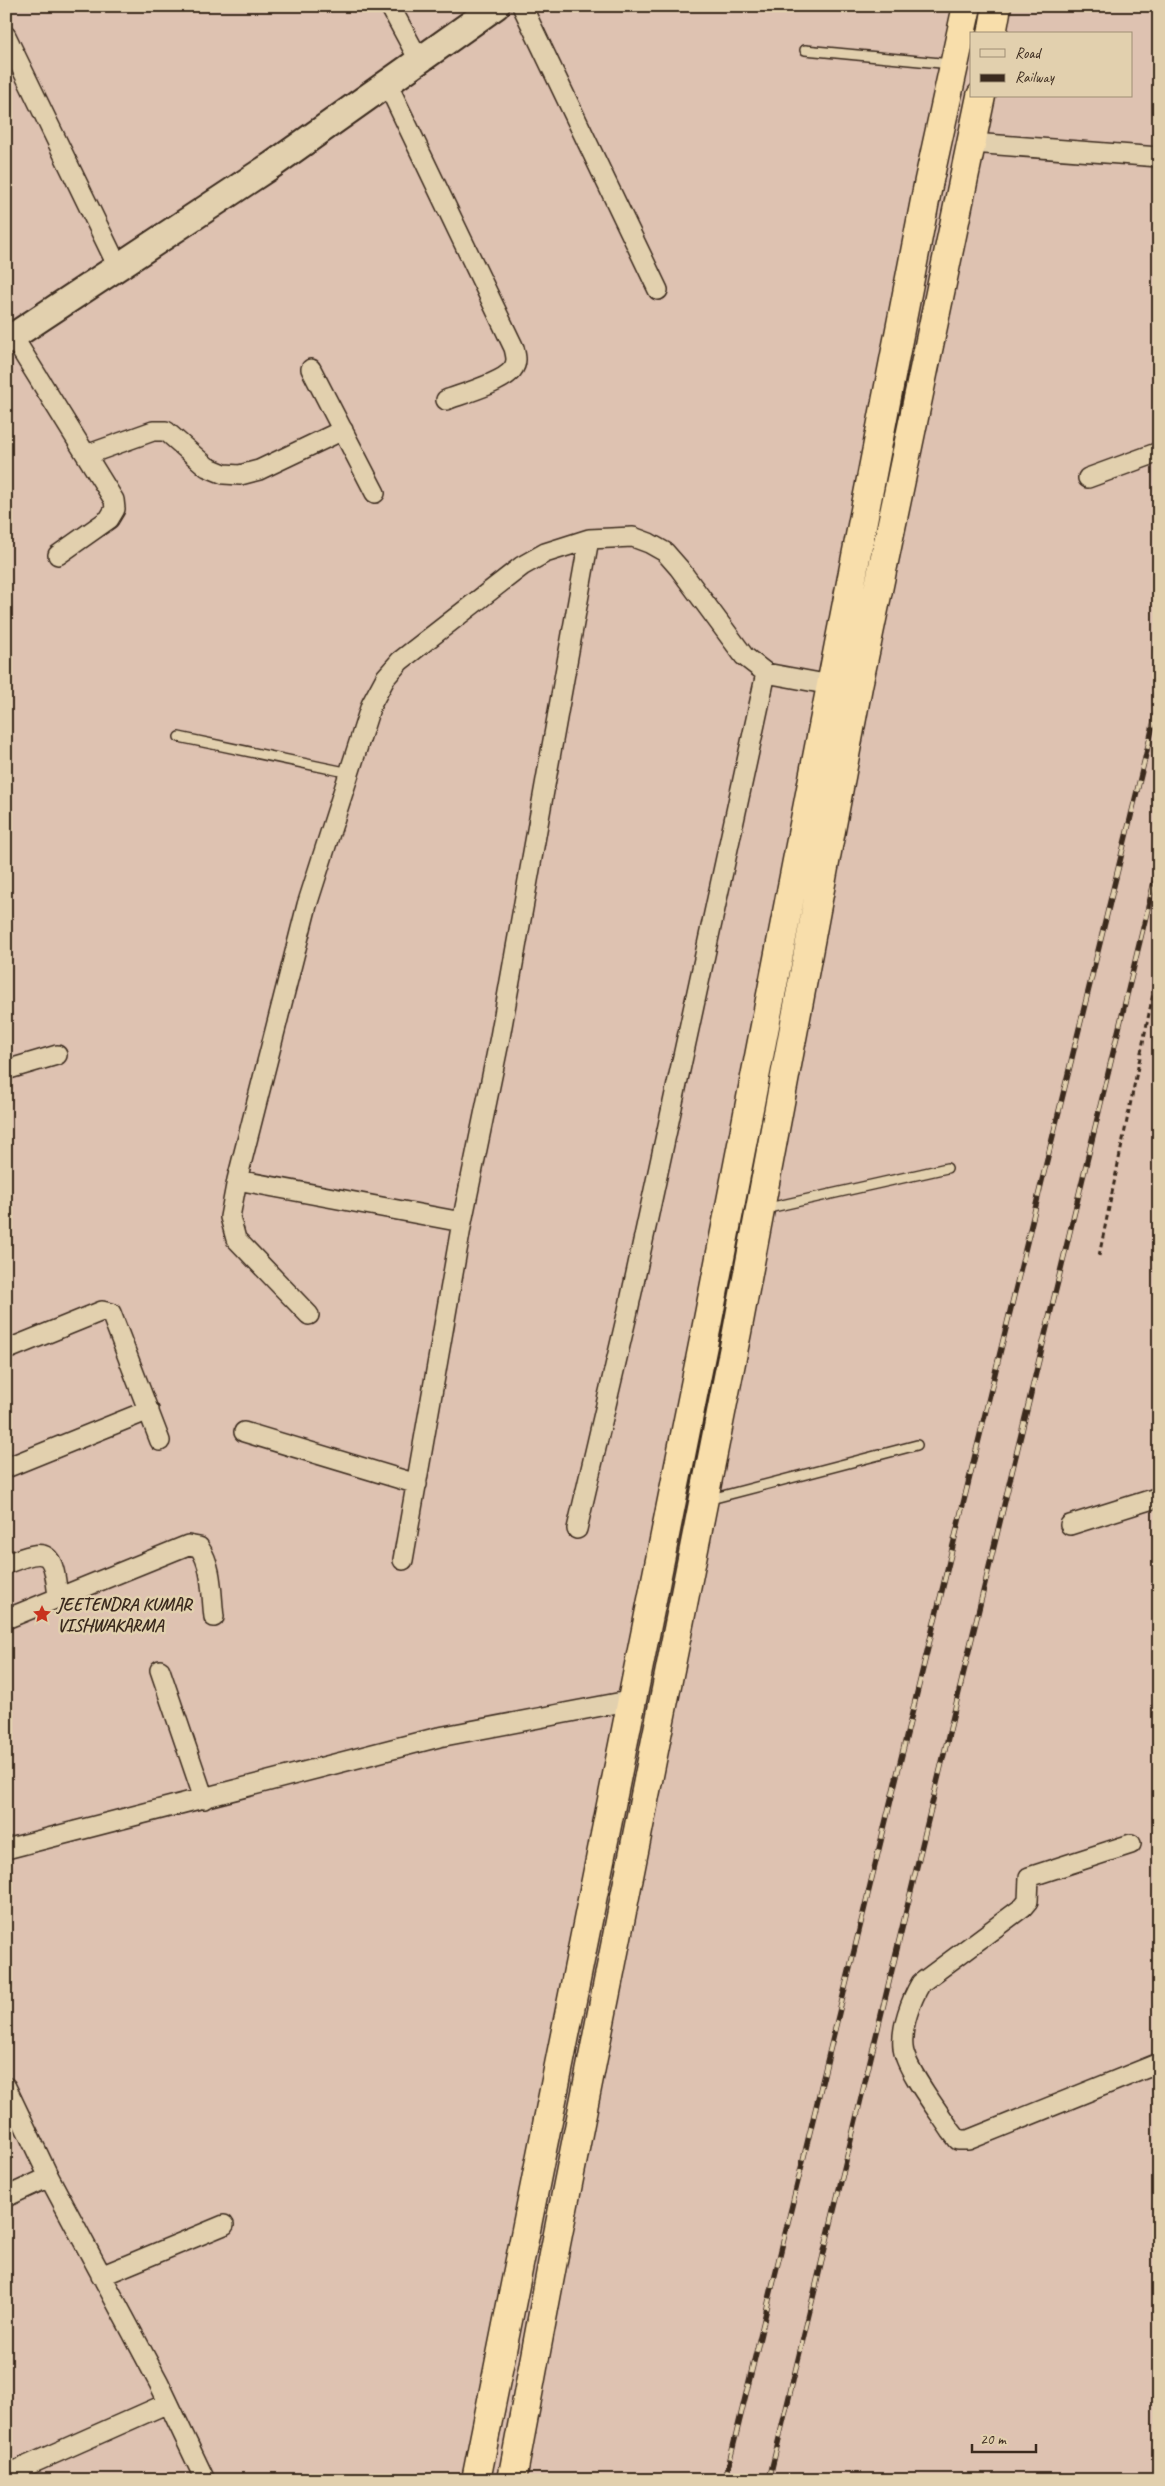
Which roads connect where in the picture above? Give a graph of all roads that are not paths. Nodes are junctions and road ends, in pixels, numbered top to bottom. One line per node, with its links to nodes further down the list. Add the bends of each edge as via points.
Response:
1 (390, 6): 9 (street)
2 (496, 6): 9 (main road)
3 (522, 6): 16 (street)
4 (966, 6): 10 (highway)
5 (998, 6): 6 (highway)
6 (992, 32)
7 (6, 36): 15 (street)
8 (805, 50): 10 (lane)
9 (419, 60): 11 (main road)
10 (954, 64): 28 (highway)
11 (387, 83): 15 (main road, via 272,165); 19 (street, via 514,348 517,361 512,371 500,379)
12 (980, 98): 13 (highway)
13 (972, 144): 14 (street); 35 (highway, via 858,686)
14 (1159, 157)
15 (118, 267): 17 (main road)
16 (658, 290)
17 (9, 339): 22 (street)
18 (311, 368): 20 (street)
19 (446, 400)
20 (342, 430): 22 (street, via 259,470 240,475 224,474 207,467 166,432 152,431); 24 (street)
21 (1159, 452): 23 (street)
22 (86, 455): 26 (street, via 114,500 115,510 109,519)
23 (1088, 478)
24 (375, 493)
25 (589, 539): 27 (street, via 633,537 664,552 744,656); 30 (street, via 545,553 522,566 400,661 386,677 372,705); 36 (street, via 500,1037)
26 (58, 555)
27 (766, 674): 28 (street); 48 (street)
28 (831, 685): 55 (highway)
29 (179, 737): 30 (lane)
30 (350, 773): 34 (street, via 307,905)
31 (57, 1055): 32 (street)
32 (6, 1070)
33 (947, 1168): 35 (lane)
34 (237, 1180): 36 (street); 37 (street, via 230,1217 236,1239)
35 (760, 1210): 46 (highway)
36 (462, 1222): 44 (street)
37 (309, 1315)
38 (6, 1350): 39 (street, via 108,1310)
39 (149, 1410): 41 (street); 43 (street)
40 (244, 1432): 44 (street)
41 (160, 1441)
42 (918, 1445): 46 (lane)
43 (6, 1468)
44 (417, 1484): 49 (street)
45 (1159, 1497): 47 (street)
46 (704, 1501): 69 (highway)
47 (1070, 1525)
48 (577, 1530)
49 (403, 1560)
50 (6, 1564): 51 (street, via 32,1554 44,1555 51,1560 55,1572)
51 (58, 1597): 52 (street, via 188,1545 199,1547 205,1556); 53 (street)
52 (214, 1617)
53 (6, 1619)
54 (160, 1670): 56 (street)
55 (632, 1700): 56 (street, via 439,1737); 68 (highway)
56 (204, 1799): 58 (street)
57 (1131, 1844): 59 (street, via 1029,1877 1028,1901 1023,1906 921,1983 914,1994 903,2048 906,2061 958,2140 968,2140)
58 (6, 1849)
59 (1159, 2064)
60 (6, 2087): 61 (street)
61 (49, 2177): 62 (street); 64 (street)
62 (6, 2197)
63 (224, 2225): 64 (street)
64 (101, 2276): 65 (street)
65 (168, 2403): 66 (street); 67 (street)
66 (6, 2475)
67 (205, 2480)
68 (476, 2480)
69 (512, 2480)

